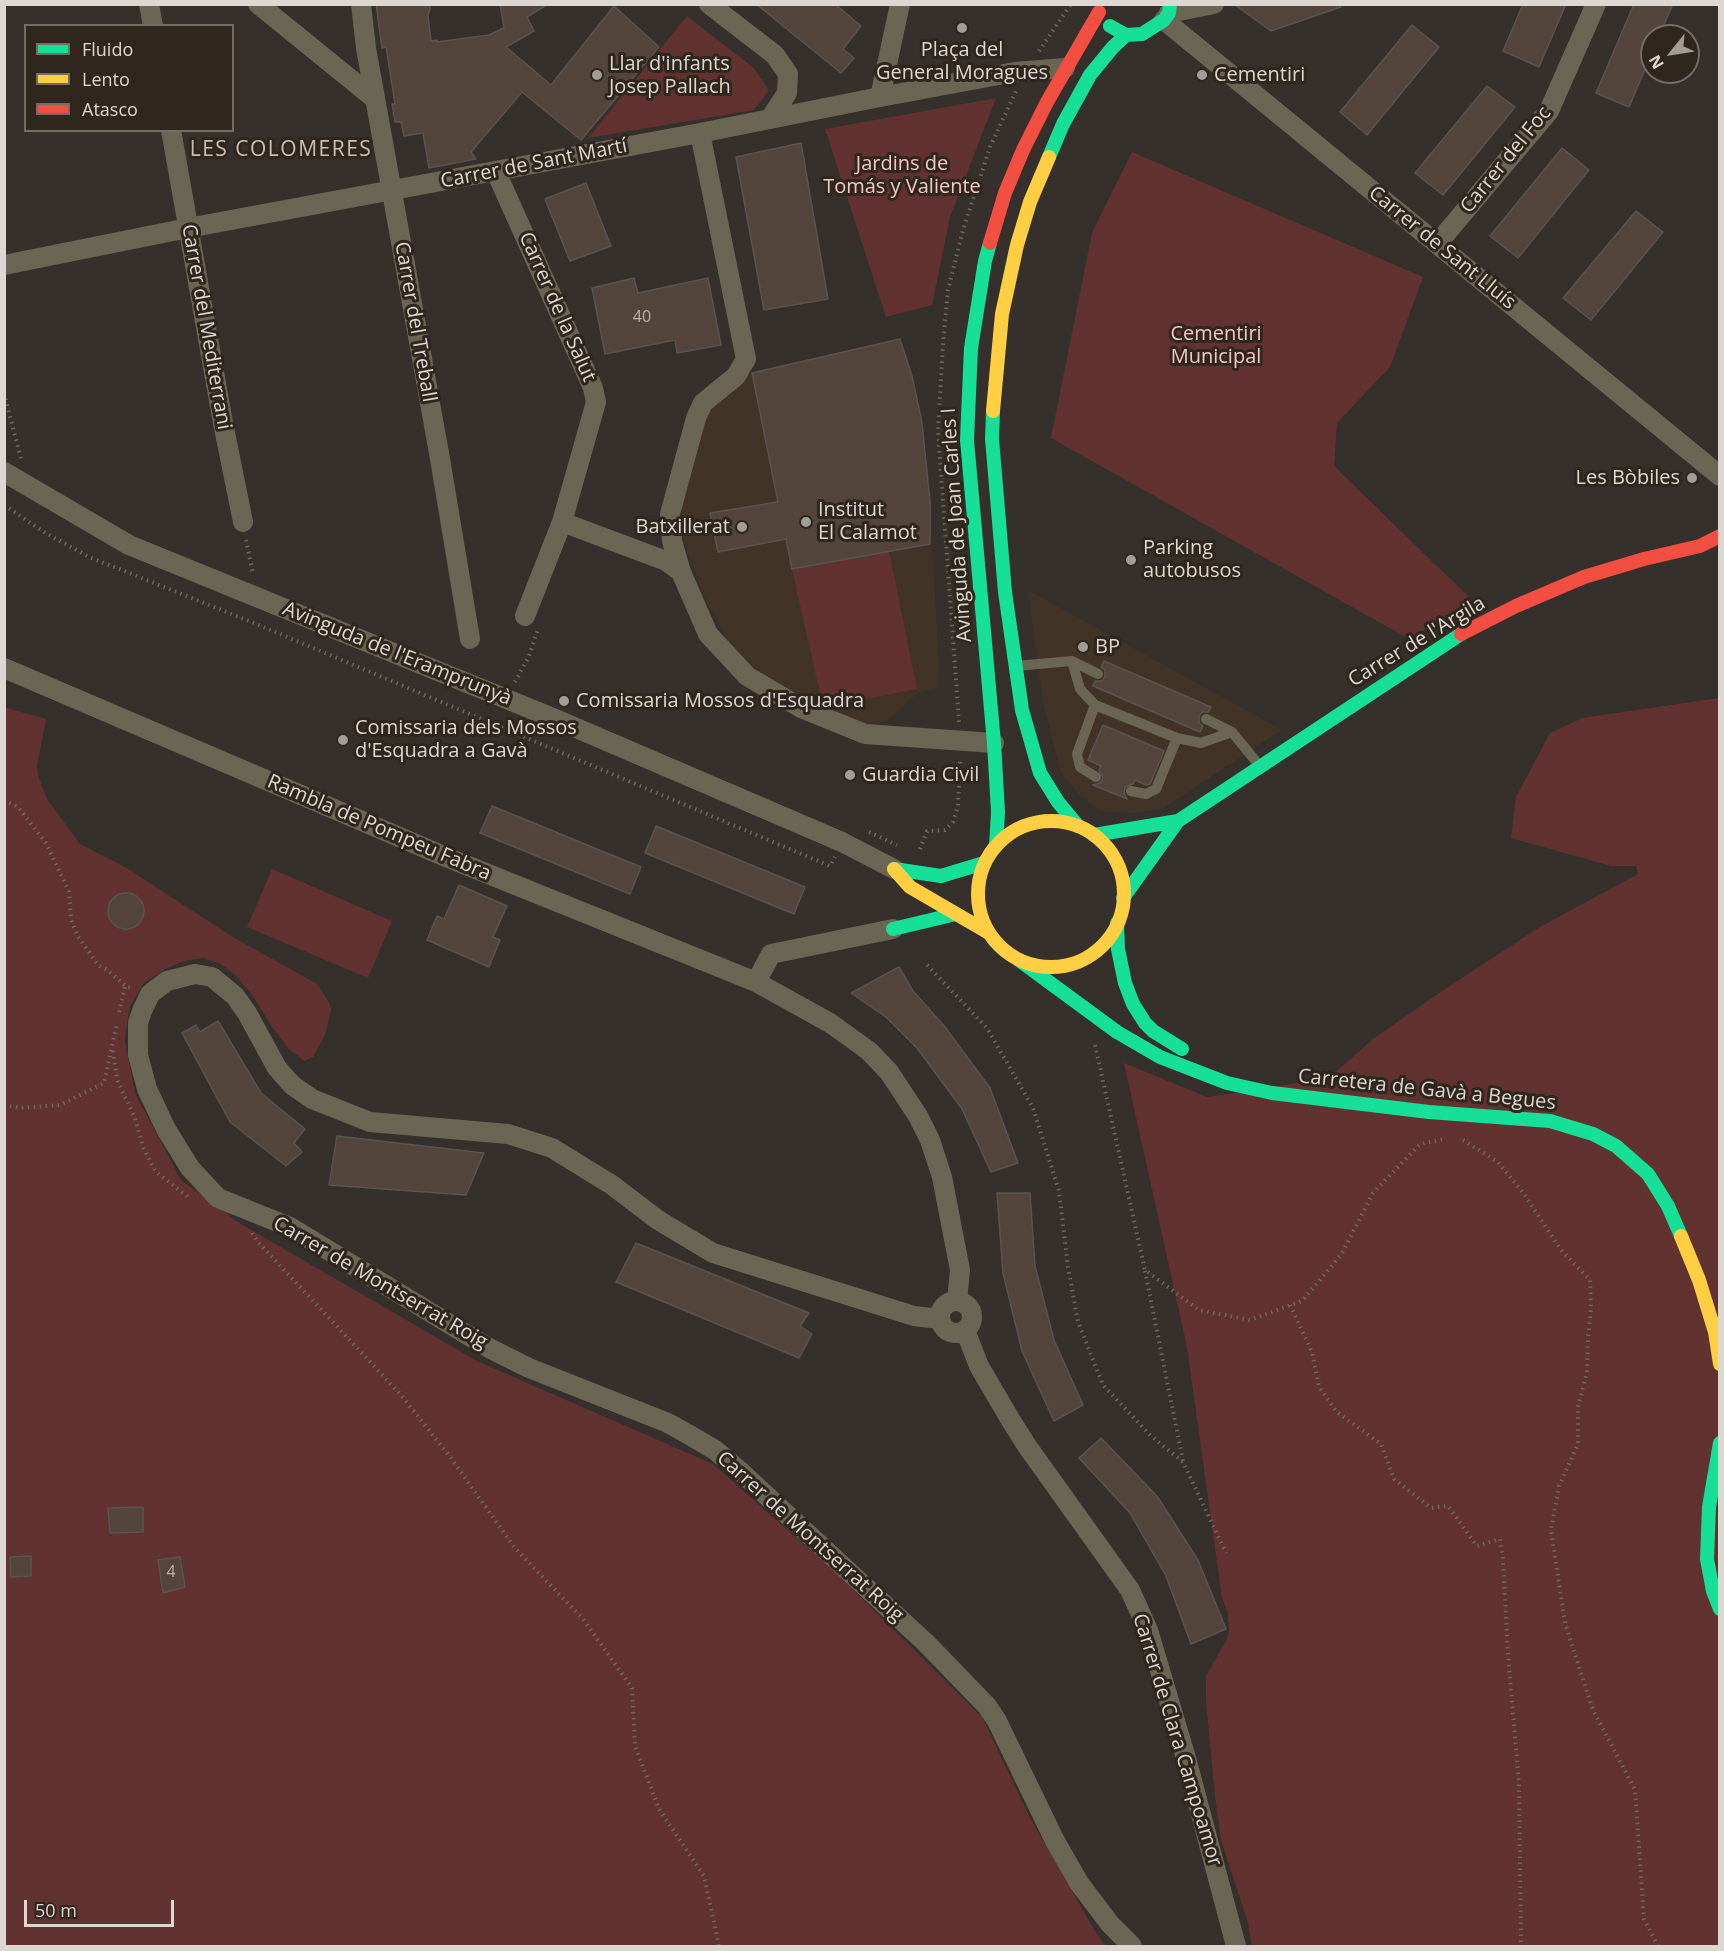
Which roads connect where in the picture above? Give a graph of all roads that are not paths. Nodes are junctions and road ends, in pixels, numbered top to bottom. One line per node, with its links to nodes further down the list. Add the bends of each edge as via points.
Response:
1 (149, 4): 10 (street)
2 (258, 4): 14 (street)
3 (361, 4): 14 (street, Carrer del Treball)
4 (709, 4): 15 (street, via 775,55 788,74 787,93)
5 (900, 4): 13 (street)
6 (1214, 4): 9 (street)
7 (1596, 4): 21 (street, Carrer del Foc, via 1549,111)
8 (1098, 8): 11 (main road, via 1106,23); 12 (main road, Avinguda de Joan Carles I)
9 (1168, 13): 11 (main road, via 1151,30); 21 (street, Carrer de Sant Lluís)
10 (153, 24)
11 (1126, 34): 34 (main road, Avinguda de Joan Carles I, via 1090,75 1046,162 1017,245 1002,314 992,439 1005,592)
12 (1065, 68): 13 (street, Carrer de Sant Martí, via 1015,72); 41 (main road, Avinguda de Joan Carles I, via 1005,193 986,261 971,348 967,440)
13 (880, 97): 15 (street, Carrer de Sant Martí)
14 (375, 99): 19 (street, Carrer del Treball)
15 (770, 119): 17 (street, Carrer de Sant Martí)
16 (171, 132): 20 (street, Carrer del Mediterrani)
17 (700, 133): 18 (street, Carrer de Sant Martí); 30 (street, via 746,359 736,376 703,403 696,418 670,514 672,542)
18 (496, 172): 19 (street, Carrer de Sant Martí); 26 (street, Carrer de la Salut, via 596,402)
19 (391, 190): 20 (street, Carrer de Sant Martí); 32 (street, Carrer del Treball)
20 (188, 228): 22 (street, Carrer de Sant Martí); 25 (street, Carrer del Mediterrani)
21 (1437, 244): 24 (street, Carrer de Sant Lluís)
22 (4, 265)
23 (4, 472): 50 (street, Avinguda de l'Eramprunyà, via 129,545 541,713)
24 (1719, 476)
25 (243, 522)
26 (562, 522): 30 (street, via 666,561); 31 (street, Carrer de la Salut)
27 (1719, 536): 28 (main road, Carrer de l'Argila)
28 (1700, 546): 29 (main road, Carrer de l'Argila); 42 (main road, Carrer de l'Argila, via 1584,577 1452,639)
29 (1719, 548)
30 (681, 572): 41 (street, via 708,634 747,676 801,708 865,734)
31 (525, 616)
32 (470, 639)
33 (1072, 661): 34 (lane); 36 (lane); 37 (lane, via 1080,689)
34 (1016, 666): 46 (main road, Avinguda de Joan Carles I, via 1022,710 1040,773)
35 (4, 668): 58 (street, Rambla de Pompeu Fabra, via 446,857)
36 (1098, 674)
37 (1095, 705): 40 (lane); 43 (lane, via 1077,754 1080,767)
38 (1206, 719): 39 (lane)
39 (1232, 732): 40 (lane, via 1201,743); 42 (lane)
40 (1178, 738): 44 (lane, via 1156,789 1146,794)
41 (994, 743): 48 (main road, Avinguda de Joan Carles I)
42 (1260, 767): 45 (main road, Carrer de l'Argila)
43 (1096, 777)
44 (1131, 790)
45 (1178, 821): 47 (main road, Carrer de l'Argila); 51 (main road, Carrer de l'Argila)
46 (1078, 826): 47 (main road); 48 (main road, via 1052,821 1034,823 1017,829)
47 (1094, 835): 51 (main road, via 1117,863)
48 (996, 846): 49 (main road)
49 (984, 863): 50 (main road, via 941,876); 56 (main road, via 978,899)
50 (894, 868): 52 (main road)
51 (1123, 898): 54 (main road)
52 (909, 899): 53 (main road); 55 (main road)
53 (956, 914): 55 (main road); 56 (main road)
54 (1117, 923): 57 (main road, via 1102,945 1072,964 1045,967); 59 (main road, via 1125,983 1145,1023)
55 (893, 928): 58 (street, via 771,954)
56 (989, 933): 57 (main road)
57 (1019, 960): 67 (main road, Carretera de Gavà a Begues, via 1117,1032 1160,1057 1227,1083 1272,1093 1429,1112 1550,1121 1593,1134 1616,1146 1648,1174 1668,1206 1699,1280 1715,1332)
58 (756, 982): 64 (street, via 830,1023 869,1051 903,1091 930,1140 942,1177 960,1270)
59 (1203, 1059)
60 (1306, 1083): 61 (main road, Carretera de Gavà a Begues)
61 (1373, 1091)
62 (1465, 1101): 63 (main road, Carretera de Gavà a Begues, via 1558,1109)
63 (1611, 1128)
64 (957, 1301): 65 (street, via 944,1306); 66 (street, via 966,1304 971,1313 971,1323)
65 (940, 1319): 66 (street, via 948,1331); 72 (street, Carrer de Montserrat Roig, via 914,1316 713,1253 552,1148 508,1134 370,1122 312,1100 277,1068 241,1005 212,977 195,974 167,981 150,994 138,1023 138,1054 147,1089 165,1129 190,1168 218,1198 304,1235 489,1348 668,1423 715,1450 926,1643 998,1721 1079,1883)
66 (965, 1330): 73 (street, Carrer de Clara Campoamor, via 979,1365 1010,1419 1130,1590 1148,1630)
67 (1719, 1364)
68 (1719, 1443): 71 (main road, via 1709,1508 1707,1559)
69 (1719, 1536): 70 (main road)
70 (1719, 1561)
71 (1719, 1609)
72 (1132, 1947)
73 (1236, 1947)

